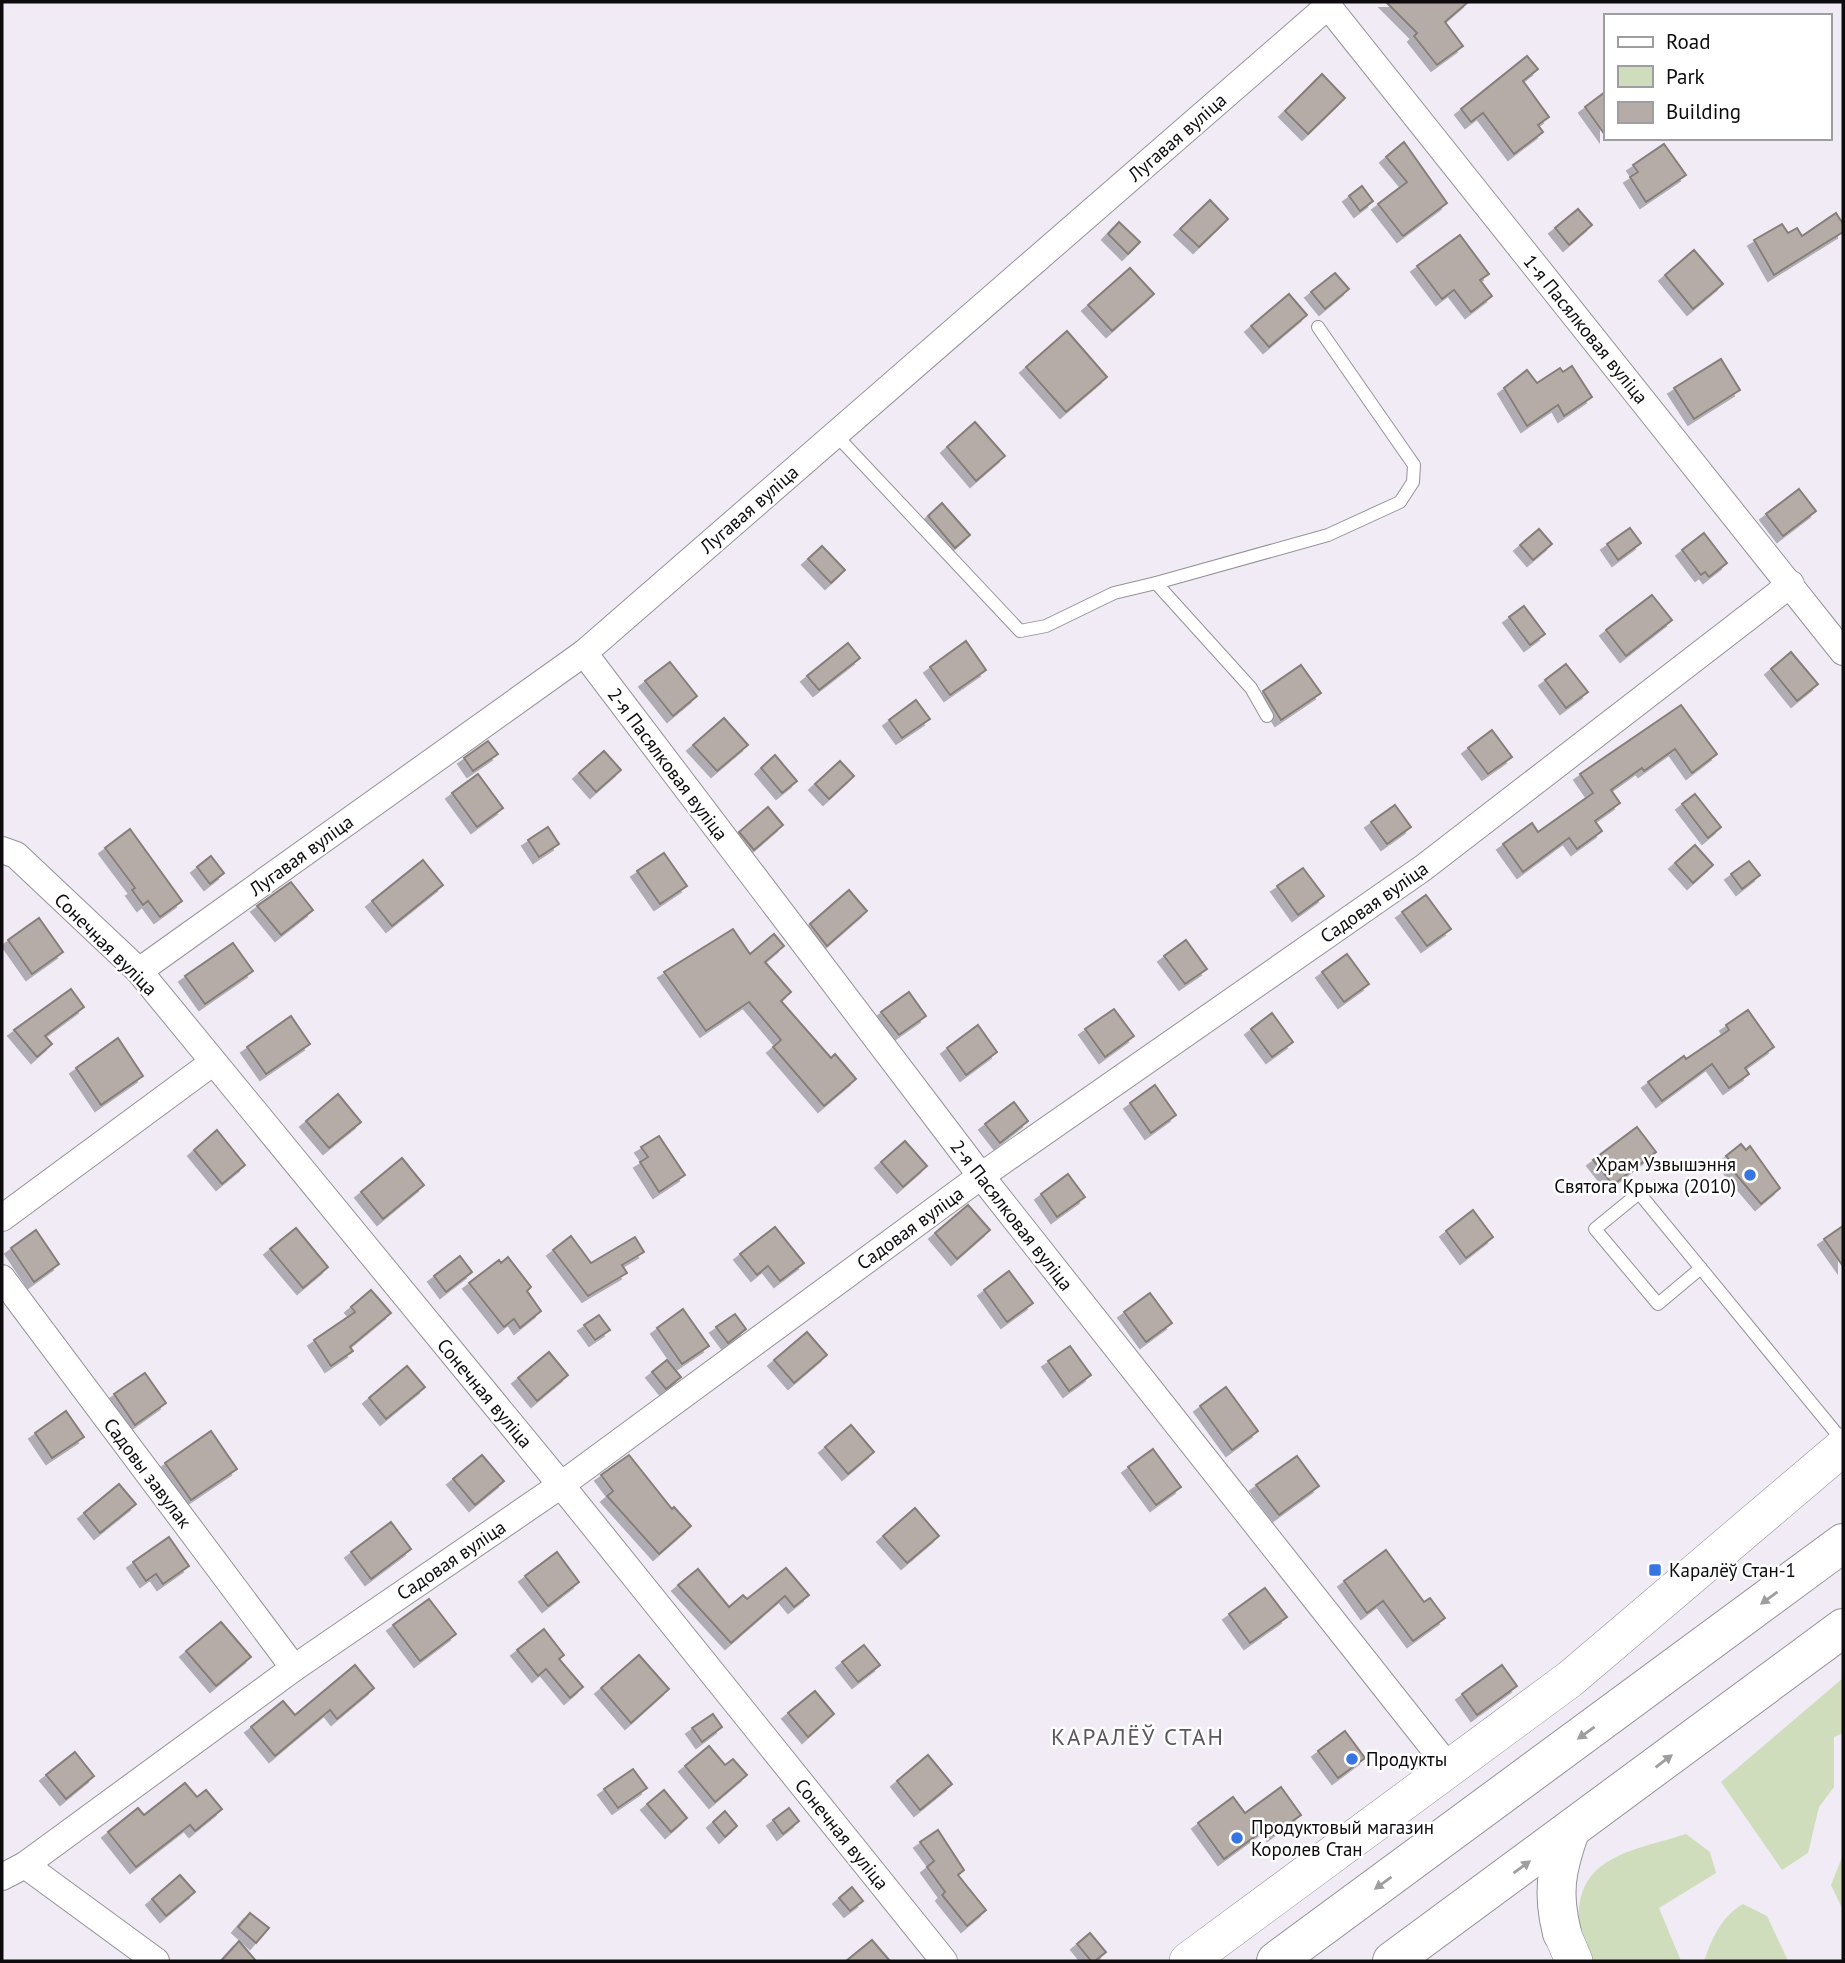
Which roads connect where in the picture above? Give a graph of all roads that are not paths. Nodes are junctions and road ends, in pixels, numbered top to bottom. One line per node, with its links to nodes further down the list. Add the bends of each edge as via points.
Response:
1 (1328, 6): 3 (street, Лугавая вуліца); 5 (street, 1-я Пасялковая вуліца)
2 (1318, 327): 4 (lane, via 1414,465 1412,482 1400,502 1328,535)
3 (835, 434): 4 (lane, via 1020,631 1046,626 1114,593); 7 (street, Лугавая вуліца)
4 (1156, 583): 8 (lane, via 1251,688)
5 (1791, 584): 6 (street, 1-я Пасялковая вуліца); 12 (street, Садовая вуліца, via 1423,868)
6 (1843, 652)
7 (584, 653): 10 (street, Лугавая вуліца); 12 (street, 2-я Пасялковая вуліца)
8 (1267, 716)
9 (2, 850): 10 (street, Сонечная вуліца, via 16,855)
10 (139, 971): 11 (street, Сонечная вуліца)
11 (212, 1063): 13 (street); 17 (street, Сонечная вуліца)
12 (981, 1176): 17 (street, Садовая вуліца); 21 (street, 2-я Пасялковая вуліца)
13 (2, 1218)
14 (1700, 1268): 14 (lane, via 1639,1193 1595,1229 1658,1304); 16 (lane)
15 (2, 1278): 20 (street, Садовы завулак)
16 (1843, 1444): 21 (main road, via 1570,1679)
17 (561, 1485): 20 (street, Садовая вуліца); 27 (street, Сонечная вуліца)
18 (1843, 1543): 29 (highway, one-way to 29)
19 (1843, 1628): 22 (highway, one-way to 19)
20 (293, 1668): 23 (street, Садовая вуліца)
21 (1450, 1769): 28 (main road)
22 (1570, 1831): 24 (highway, one-way to 22); 25 (highway, via 1556,1880 1555,1902)
23 (13, 1871): 26 (street)
24 (1473, 1902): 25 (highway, via 1502,1899 1523,1903 1542,1912); 30 (highway)
25 (1568, 1947)
26 (156, 1961)
27 (944, 1961)
28 (1188, 1961)
29 (1276, 1961)
30 (1392, 1961)

